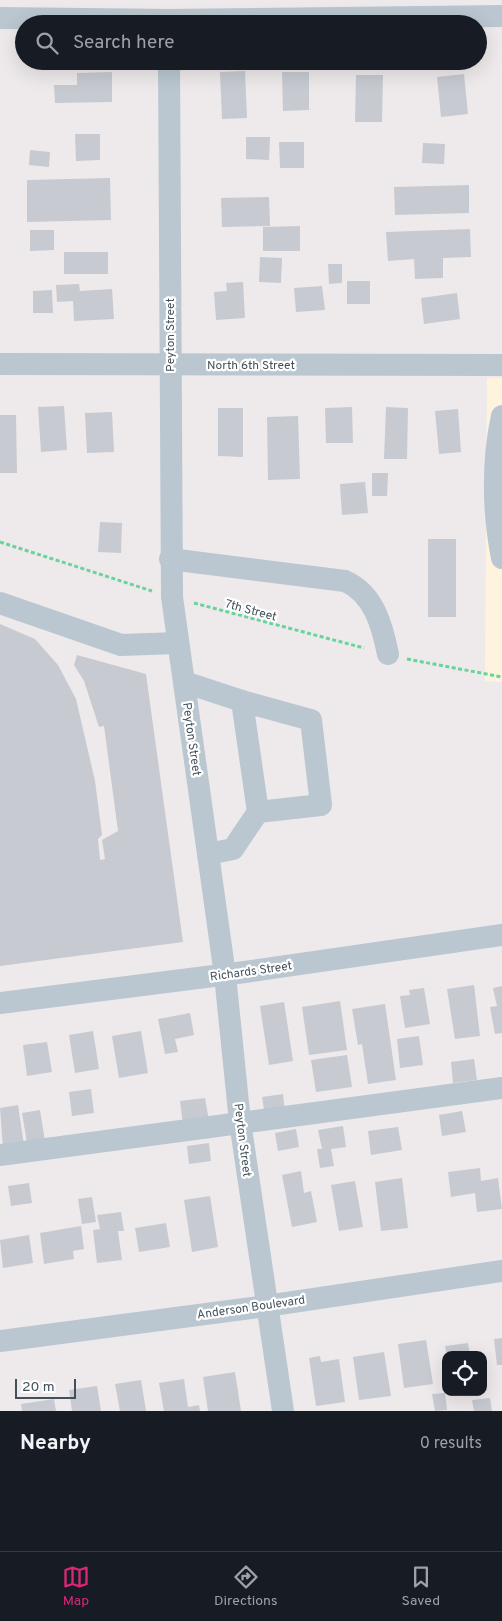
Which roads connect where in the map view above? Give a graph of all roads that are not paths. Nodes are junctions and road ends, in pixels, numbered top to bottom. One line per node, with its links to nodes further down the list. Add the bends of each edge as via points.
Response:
1 (454, 8): 2 (street); 4 (street)
2 (169, 14): 3 (street)
3 (127, 15)
4 (502, 16)
5 (0, 18): 6 (street)
6 (15, 18)
7 (169, 70): 10 (street, Peyton Street)
8 (0, 364): 10 (street, North 6th Street)
9 (502, 364): 10 (street, North 6th Street)
10 (170, 365): 13 (street, Peyton Street)
11 (502, 416): 12 (street, via 496,476 496,529)
12 (502, 558)
13 (170, 559): 15 (street, Peyton Street); 16 (street, via 345,581 355,585 366,595 382,626)
14 (0, 603): 15 (street, via 121,645)
15 (178, 643): 17 (street, Peyton Street)
16 (388, 654)
17 (184, 682): 18 (street); 20 (street, Peyton Street)
18 (242, 701): 19 (street); 19 (street, via 311,720 321,805)
19 (258, 812): 20 (street, via 233,850)
20 (208, 854): 22 (street, Peyton Street)
21 (502, 935): 22 (street, Richards Street)
22 (225, 975): 23 (street, Richards Street); 25 (street, Peyton Street)
23 (0, 1003)
24 (502, 1088): 25 (street)
25 (240, 1122): 26 (street); 28 (street, Peyton Street)
26 (0, 1155)
27 (502, 1271): 28 (street, Anderson Boulevard)
28 (266, 1306): 29 (street, Anderson Boulevard); 30 (street, Peyton Street)
29 (0, 1341)
30 (283, 1411)

